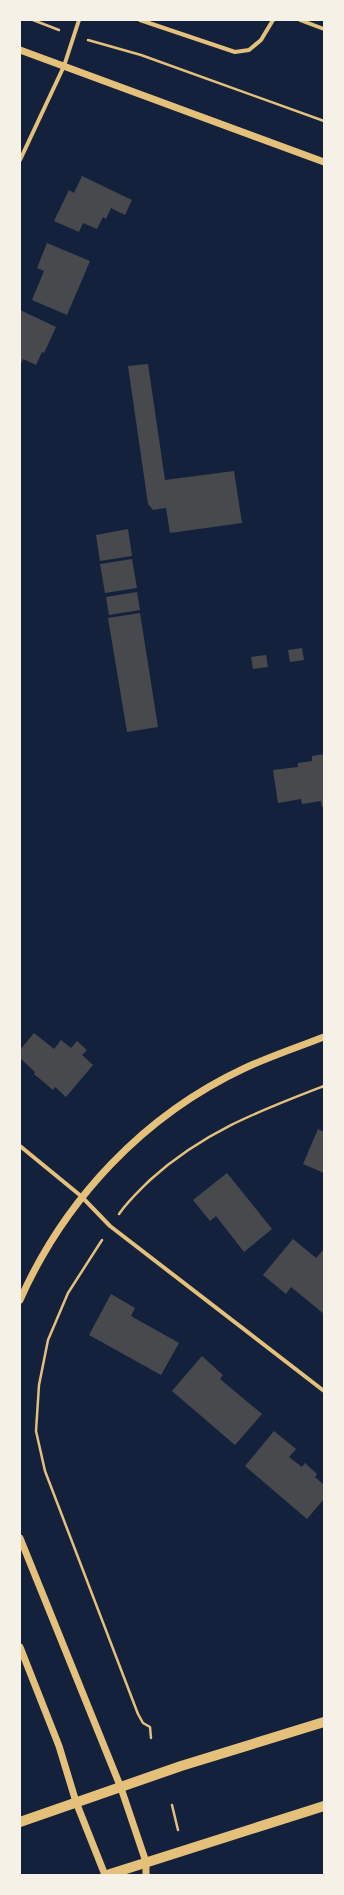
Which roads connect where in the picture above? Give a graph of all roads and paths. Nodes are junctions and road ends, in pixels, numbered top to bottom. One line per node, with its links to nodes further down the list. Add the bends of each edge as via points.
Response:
1 (33, 20): 7 (path)
2 (79, 20): 7 (street)
3 (140, 20): 4 (street, via 235,52 249,50 261,40)
4 (273, 20)
5 (300, 20): 6 (street)
6 (324, 29)
7 (73, 36): 9 (street); 10 (path, via 141,55)
8 (20, 50): 9 (street)
9 (64, 66): 11 (street); 12 (street)
10 (324, 121)
11 (20, 160)
12 (324, 162)
13 (324, 1037): 16 (street, via 245,1068 183,1103 123,1151)
14 (324, 1086): 17 (path, via 249,1115 202,1141 160,1171 127,1202)
15 (20, 1146): 16 (street)
16 (81, 1196): 17 (street); 18 (street, via 35,1266)
17 (110, 1226): 19 (street); 23 (path, via 68,1293 48,1340 38,1385 36,1431 45,1471 76,1557 138,1714 150,1727)
18 (20, 1300)
19 (324, 1391)
20 (20, 1538): 24 (street)
21 (20, 1647): 25 (street, via 59,1746)
22 (324, 1722): 24 (main road, via 181,1766)
23 (151, 1738)
24 (121, 1788): 25 (main road); 30 (street)
25 (76, 1802): 28 (main road); 31 (street)
26 (172, 1805): 29 (path)
27 (324, 1806): 30 (main road)
28 (20, 1822)
29 (178, 1830)
30 (146, 1862): 31 (main road); 32 (street)
31 (106, 1875)
32 (146, 1875)

